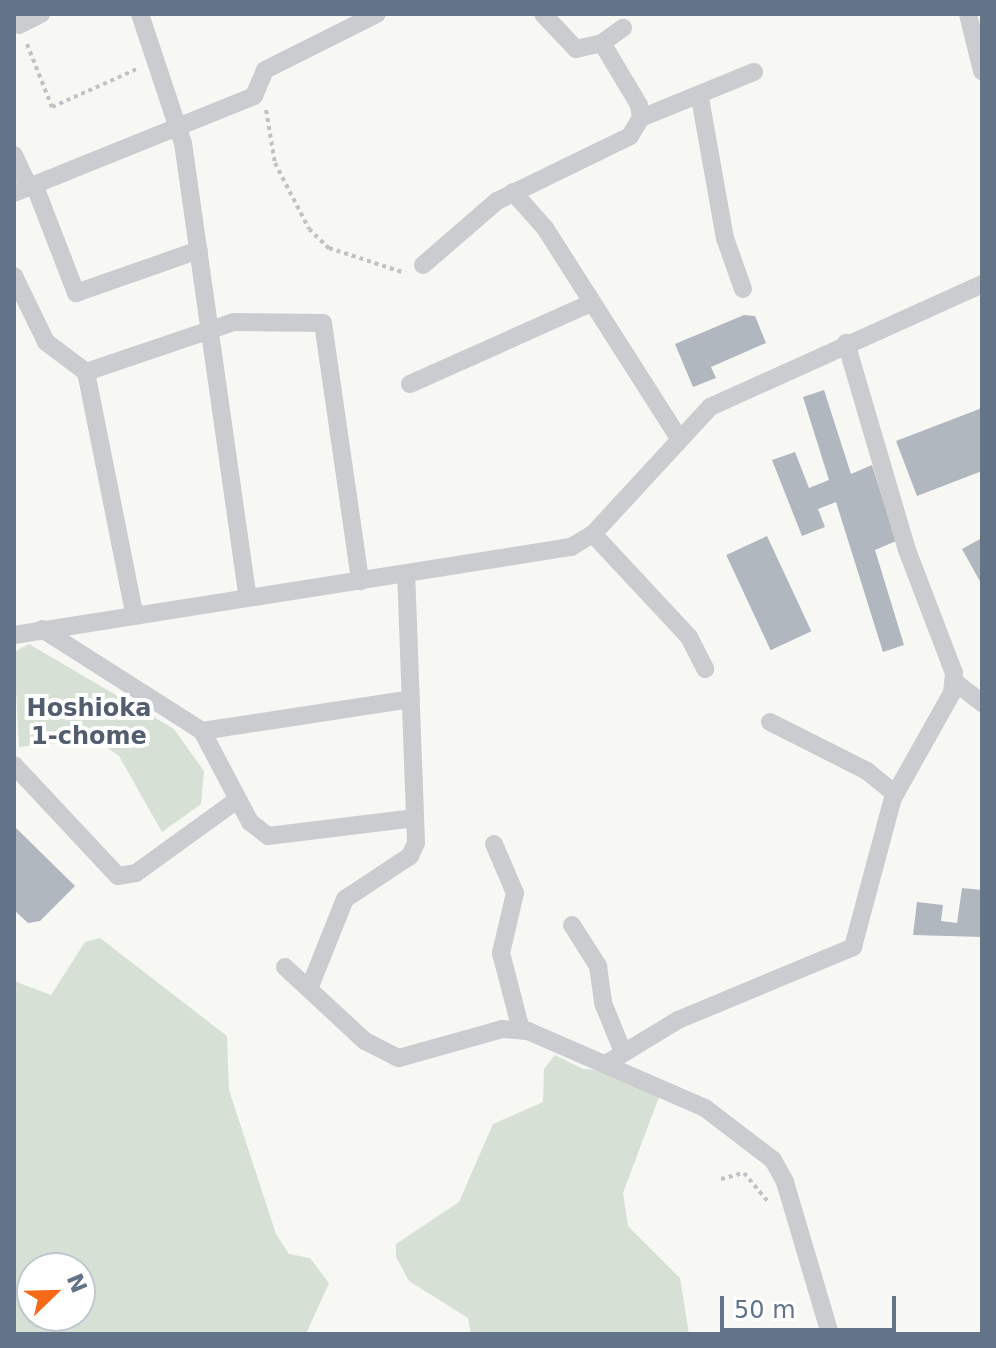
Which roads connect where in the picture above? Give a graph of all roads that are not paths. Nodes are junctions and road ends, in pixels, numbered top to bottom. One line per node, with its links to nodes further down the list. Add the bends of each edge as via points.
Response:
1 (41, 14): 6 (street)
2 (140, 14): 13 (street)
3 (377, 14): 13 (street, via 265,70 261,89)
4 (543, 14): 8 (street, via 576,49)
5 (968, 14): 9 (street)
6 (19, 25)
7 (623, 28): 8 (street)
8 (602, 43): 12 (street)
9 (982, 71)
10 (754, 72): 11 (street)
11 (700, 98): 12 (street); 21 (street, via 725,238)
12 (641, 118): 16 (street, via 614,147)
13 (176, 122): 15 (street); 17 (street)
14 (14, 155): 15 (street)
15 (26, 188): 17 (street, via 76,293)
16 (513, 192): 18 (street); 22 (street)
17 (199, 250): 23 (street)
18 (423, 265)
19 (14, 276): 25 (street, via 46,342)
20 (982, 284): 24 (street)
21 (743, 289)
22 (591, 303): 26 (street); 27 (street)
23 (208, 328): 25 (street); 30 (street, via 313,317 323,323); 31 (street)
24 (846, 343): 27 (street, via 710,407); 36 (street)
25 (86, 372): 32 (street)
26 (410, 384)
27 (679, 438): 28 (street)
28 (593, 534): 29 (street, via 538,557); 35 (street, via 689,637)
29 (406, 576): 30 (street); 37 (street)
30 (360, 581): 31 (street)
31 (247, 594): 32 (street)
32 (134, 612): 33 (street)
33 (42, 629): 34 (street); 40 (street)
34 (14, 635)
35 (705, 669)
36 (955, 682): 38 (street); 42 (street)
37 (411, 699): 40 (street); 44 (street)
38 (982, 703)
39 (770, 722): 42 (street, via 867,771)
40 (202, 731): 43 (street)
41 (14, 765): 43 (street, via 118,876 136,873)
42 (895, 794): 50 (street, via 853,947 678,1020)
43 (237, 800): 44 (street, via 268,836)
44 (415, 818): 48 (street, via 410,856 345,899)
45 (494, 844): 49 (street, via 515,893 501,953)
46 (572, 925): 50 (street, via 598,966)
47 (285, 967): 48 (street)
48 (309, 989): 49 (street, via 365,1041 399,1058 502,1029)
49 (521, 1030): 50 (street, via 582,1060)
50 (616, 1057): 51 (street, via 705,1108 773,1160 797,1219)
51 (830, 1334)

